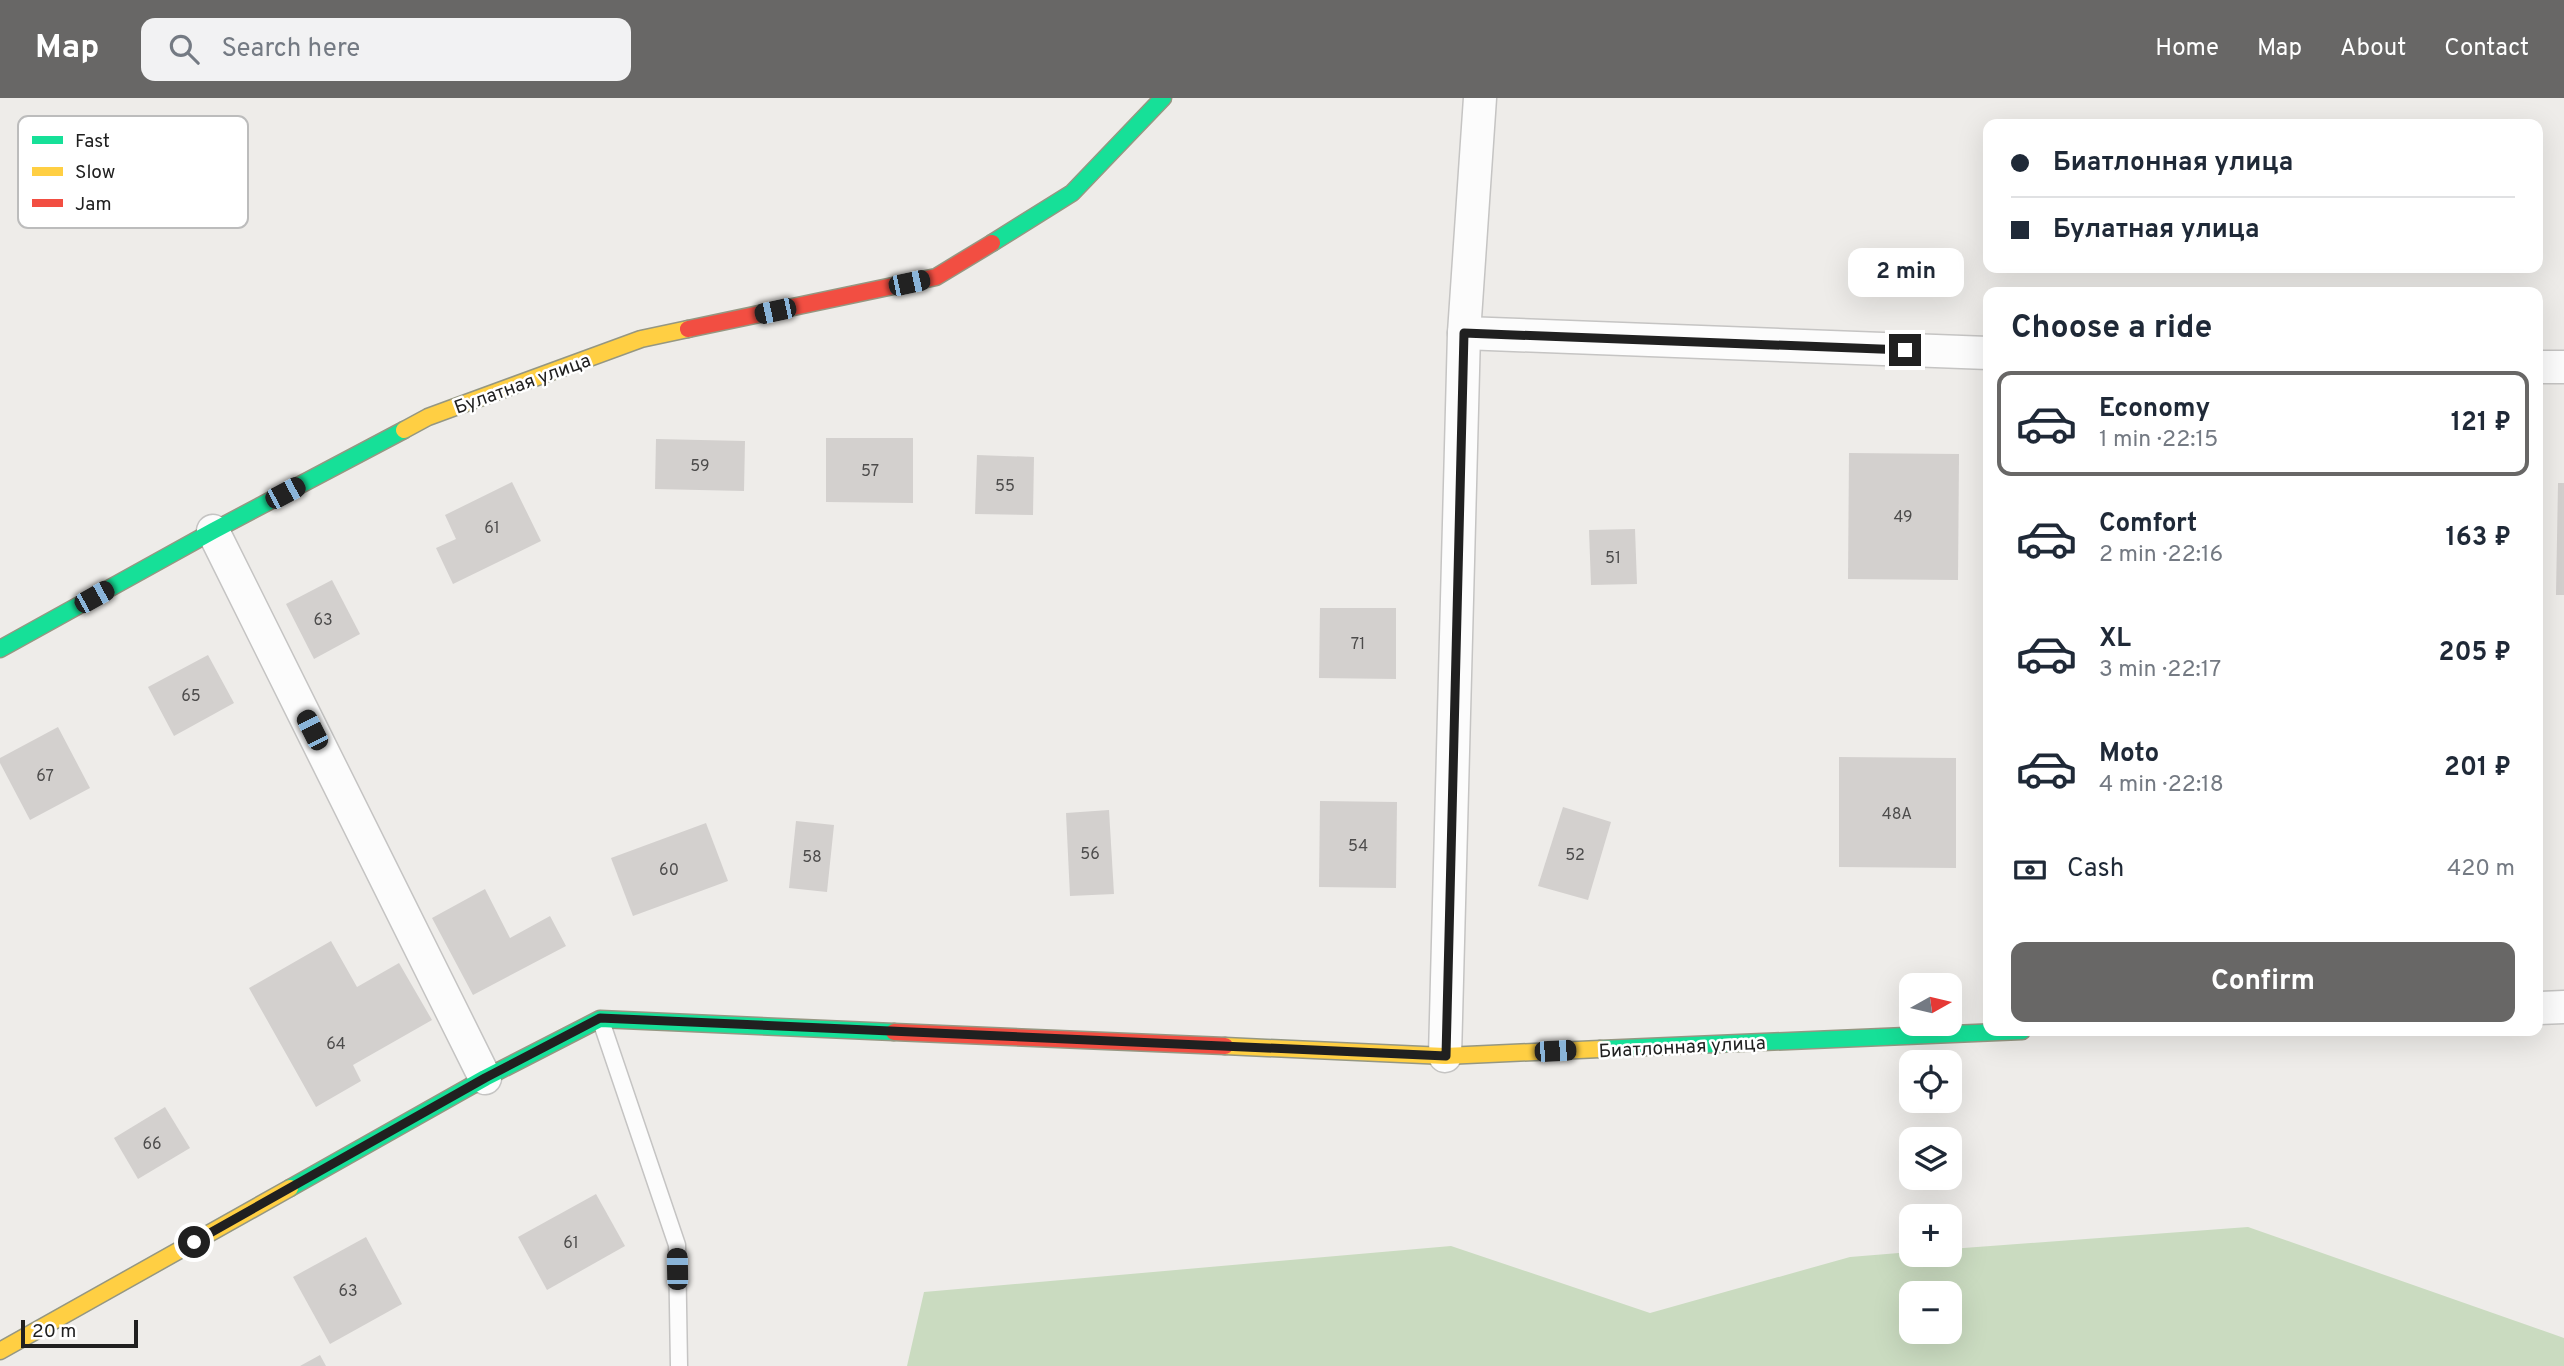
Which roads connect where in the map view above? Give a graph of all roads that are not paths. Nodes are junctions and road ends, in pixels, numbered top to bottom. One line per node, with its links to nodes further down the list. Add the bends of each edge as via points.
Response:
1 (1163, 98): 7 (street, Булатная улица, via 1072,193 936,277 641,339 428,417)
2 (1480, 98): 3 (street)
3 (1464, 333): 4 (street); 13 (street)
4 (1983, 353)
5 (2543, 367): 6 (street)
6 (2564, 368)
7 (213, 531): 8 (street, Булатная улица); 14 (street)
8 (0, 649)
9 (2564, 1007): 10 (street)
10 (2543, 1008)
11 (600, 1018): 13 (street, Биатлонная улица); 14 (street); 16 (lane, via 677,1245)
12 (1983, 1033): 13 (street, Биатлонная улица)
13 (1446, 1056)
14 (485, 1078): 15 (street)
15 (0, 1351)
16 (679, 1366)

